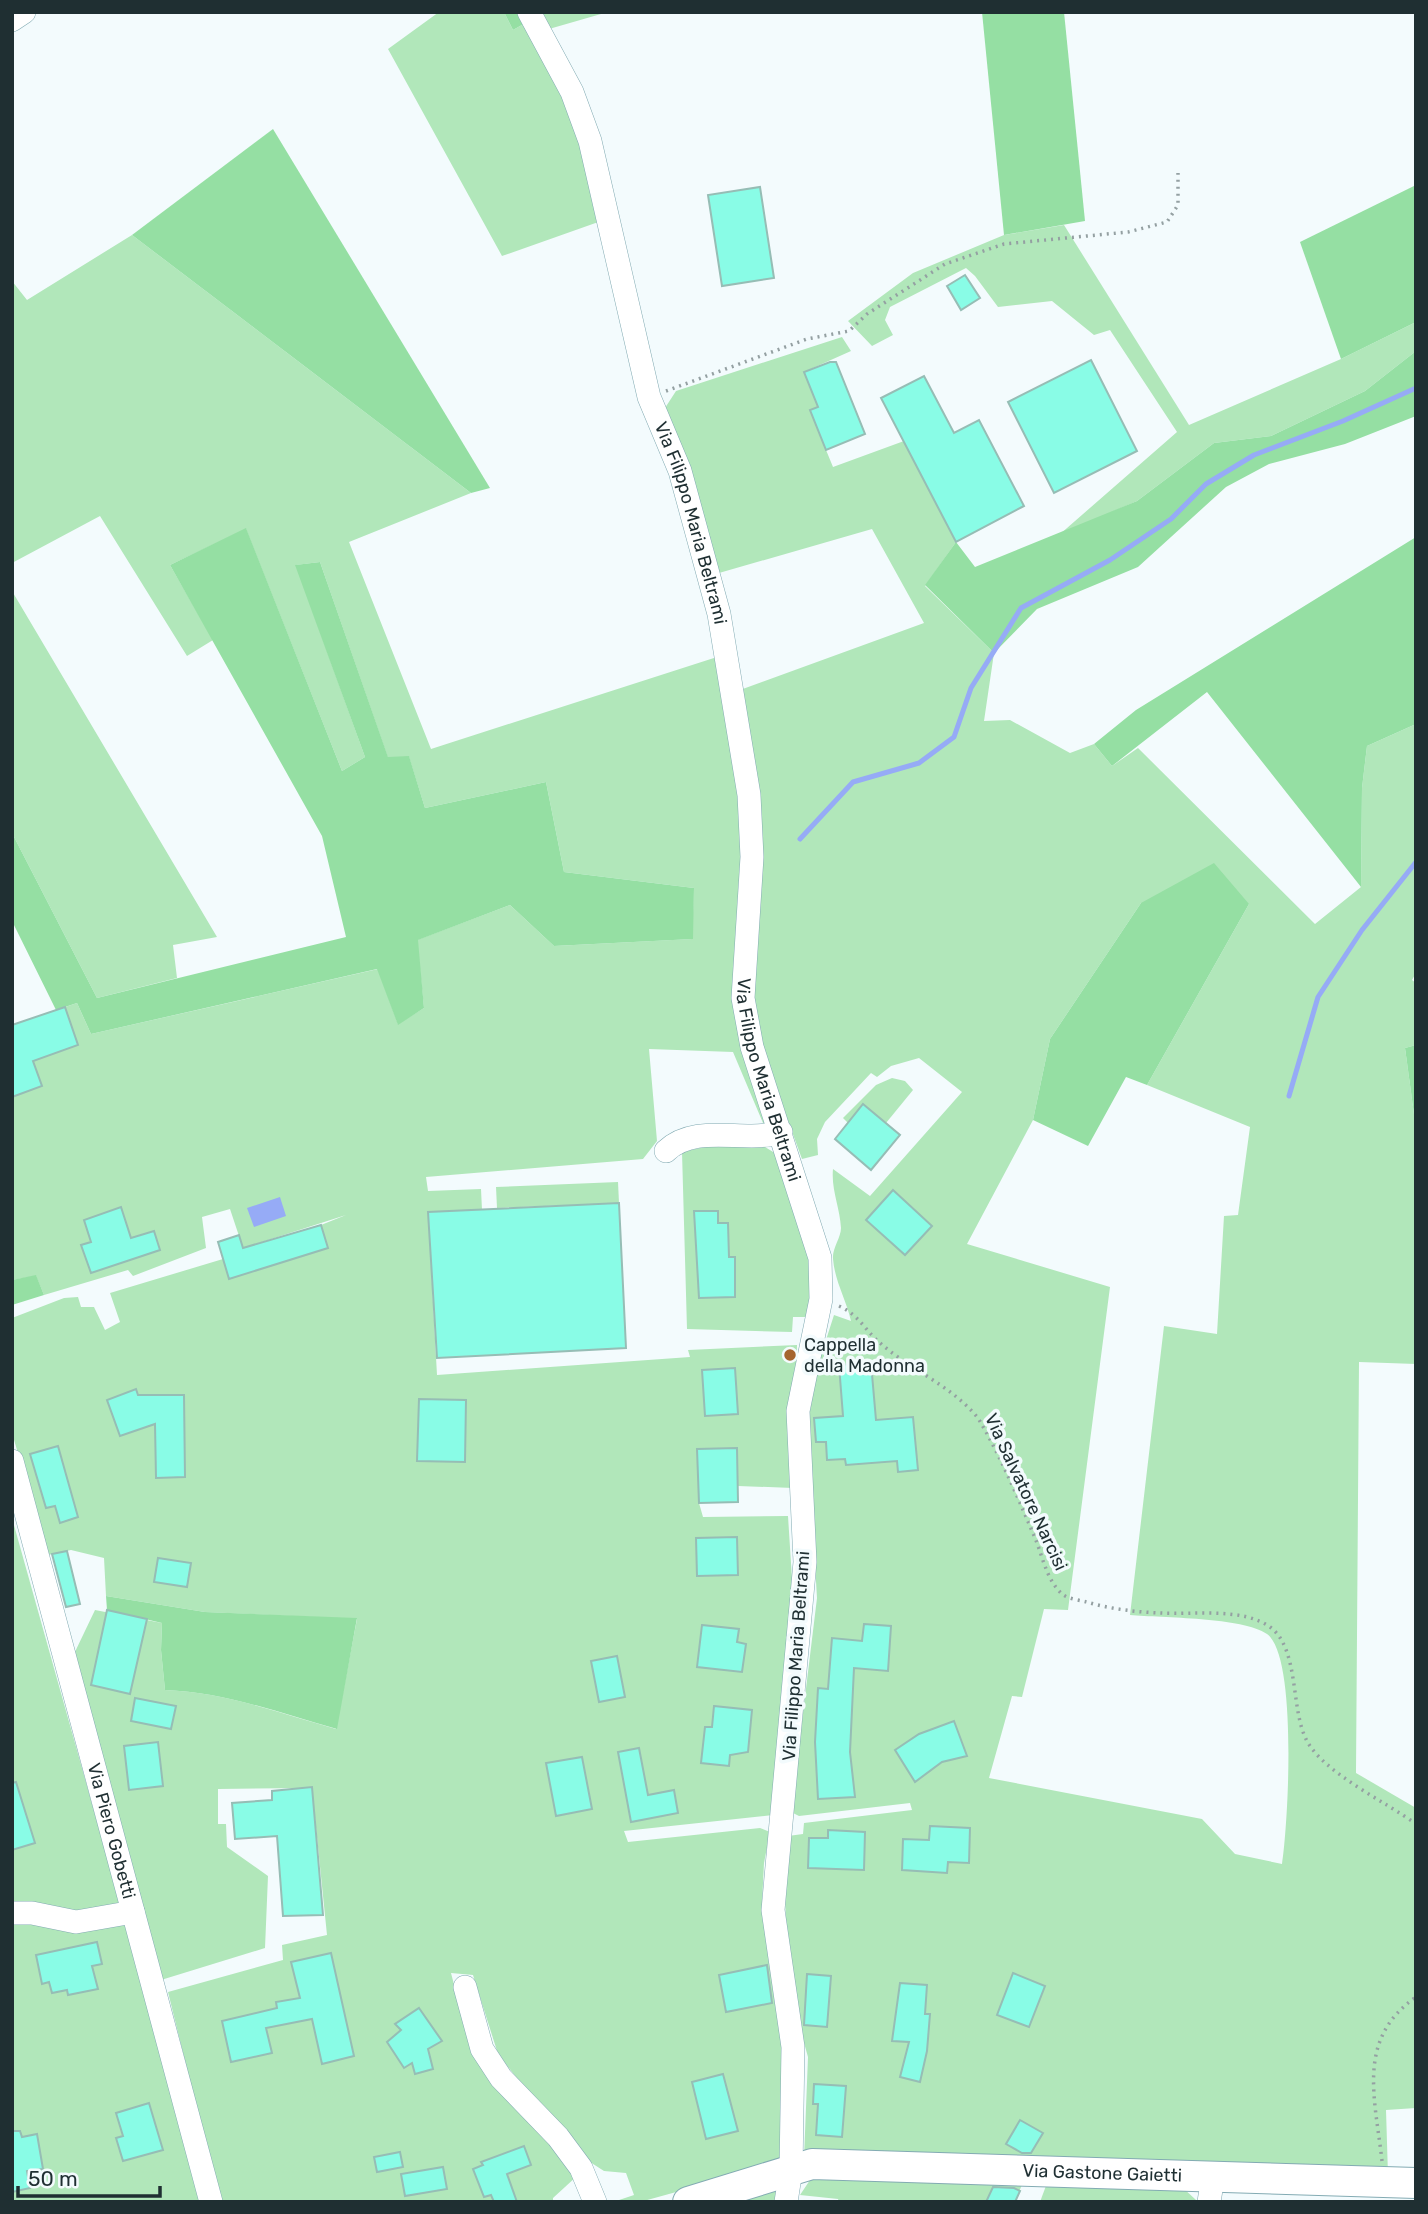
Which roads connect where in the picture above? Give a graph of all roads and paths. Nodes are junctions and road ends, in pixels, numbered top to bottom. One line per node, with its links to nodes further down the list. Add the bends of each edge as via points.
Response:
1 (24, 12): 3 (street)
2 (529, 12): 5 (street, Via Filippo Maria Beltrami, via 572,92 590,141)
3 (12, 20)
4 (1178, 173): 5 (path, via 1178,205 1167,222 1128,232 1004,244 945,264 867,314 849,331 795,343 685,382)
5 (650, 401): 6 (street, Via Filippo Maria Beltrami, via 680,471 719,614 749,796 752,857 743,998 752,1047)
6 (781, 1132): 7 (street, via 764,1137 689,1138); 8 (street, Via Filippo Maria Beltrami, via 820,1258)
7 (666, 1151)
8 (821, 1299): 10 (path, Via Salvatore Narcisi, via 847,1310 878,1341 965,1402 978,1418 1050,1579 1064,1596 1157,1613 1242,1617 1270,1628 1283,1644 1297,1718 1308,1744 1342,1777); 15 (street, Via Filippo Maria Beltrami, via 798,1411 805,1562 772,1910 793,2047)
9 (12, 1461): 11 (street, Via Piero Gobetti)
10 (1416, 1824)
11 (133, 1912): 12 (street, via 76,1922); 19 (street, Via Piero Gobetti)
12 (12, 1913)
13 (465, 1987): 20 (street, via 482,2049 501,2078 581,2168)
14 (1416, 1997): 16 (path, via 1395,2012 1380,2035 1373,2071)
15 (791, 2170): 18 (main road, Via Gastone Gaietti, via 812,2164); 21 (main road, Via Gastone Gaietti); 22 (street, Via Filippo Maria Beltrami)
16 (1383, 2182): 17 (main road, Via Gastone Gaietti); 18 (main road, Via Gastone Gaietti)
17 (1416, 2183)
18 (1211, 2189)
19 (211, 2202)
20 (595, 2202)
21 (688, 2202)
22 (786, 2202)

